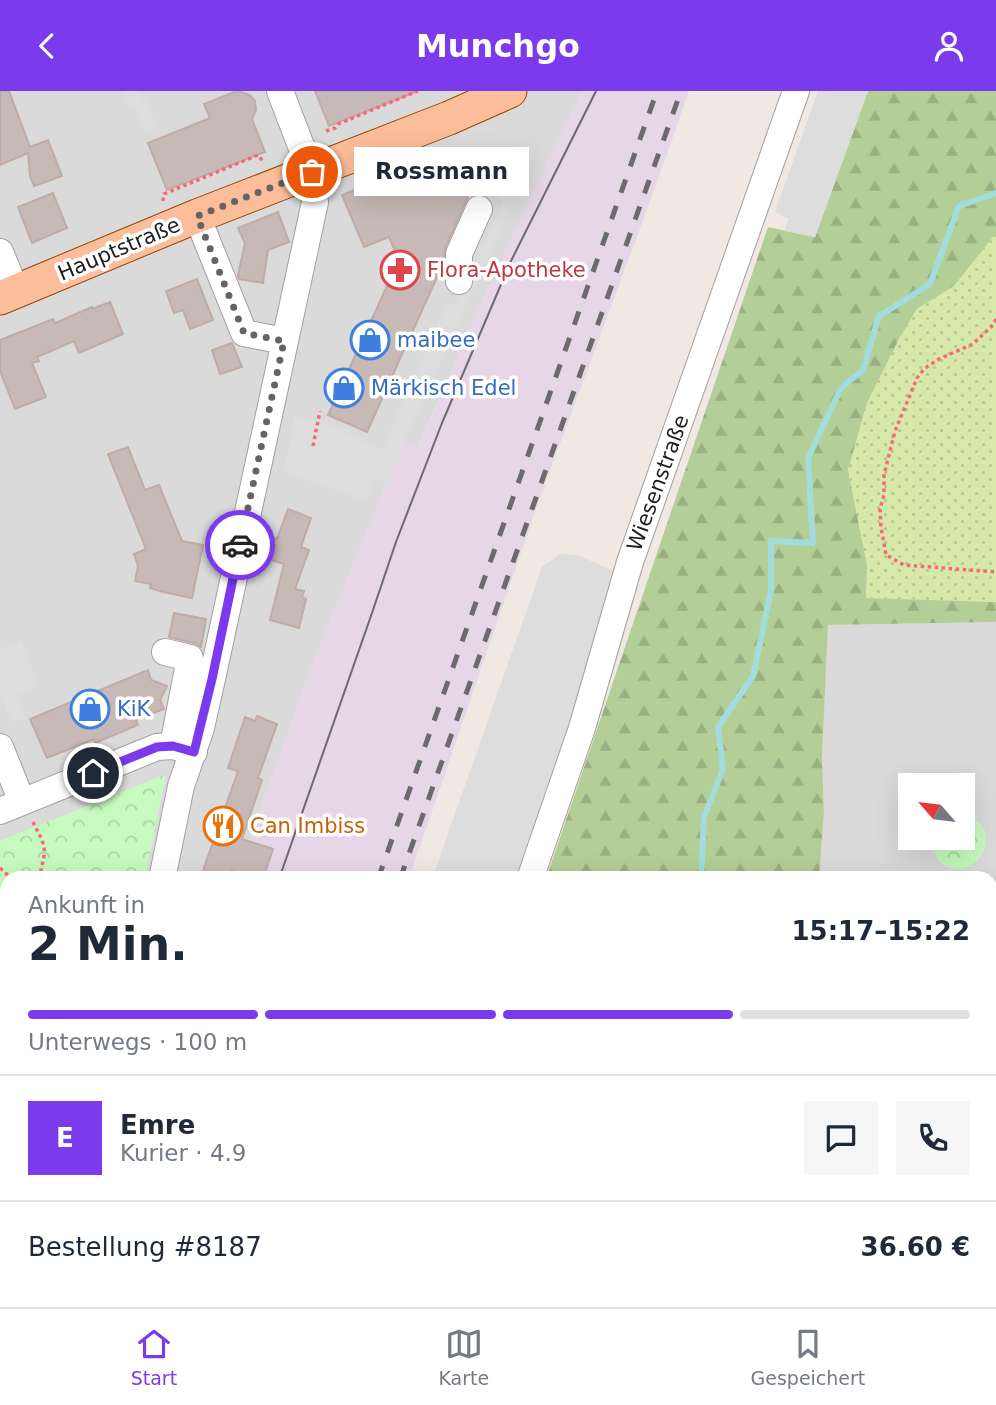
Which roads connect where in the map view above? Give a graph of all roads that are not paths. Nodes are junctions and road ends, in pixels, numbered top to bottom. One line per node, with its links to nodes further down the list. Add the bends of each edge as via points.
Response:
1 (280, 91): 4 (street)
2 (510, 91): 4 (main road, Hauptstraße)
3 (796, 91): 16 (street, Wiesenstraße, via 630,562 582,728)
4 (312, 172): 6 (main road, Hauptstraße); 10 (street, via 315,202)
5 (479, 209): 8 (street, via 459,254)
6 (197, 216): 9 (main road, Hauptstraße); 10 (street, via 244,333)
7 (0, 252): 9 (street)
8 (459, 282)
9 (8, 294)
10 (284, 341): 11 (street)
11 (216, 664): 13 (street, via 201,728); 13 (street, via 178,655)
12 (0, 747): 14 (street)
13 (184, 749): 14 (street, via 157,747); 15 (street)
14 (11, 806)
15 (164, 871)
16 (533, 871)

